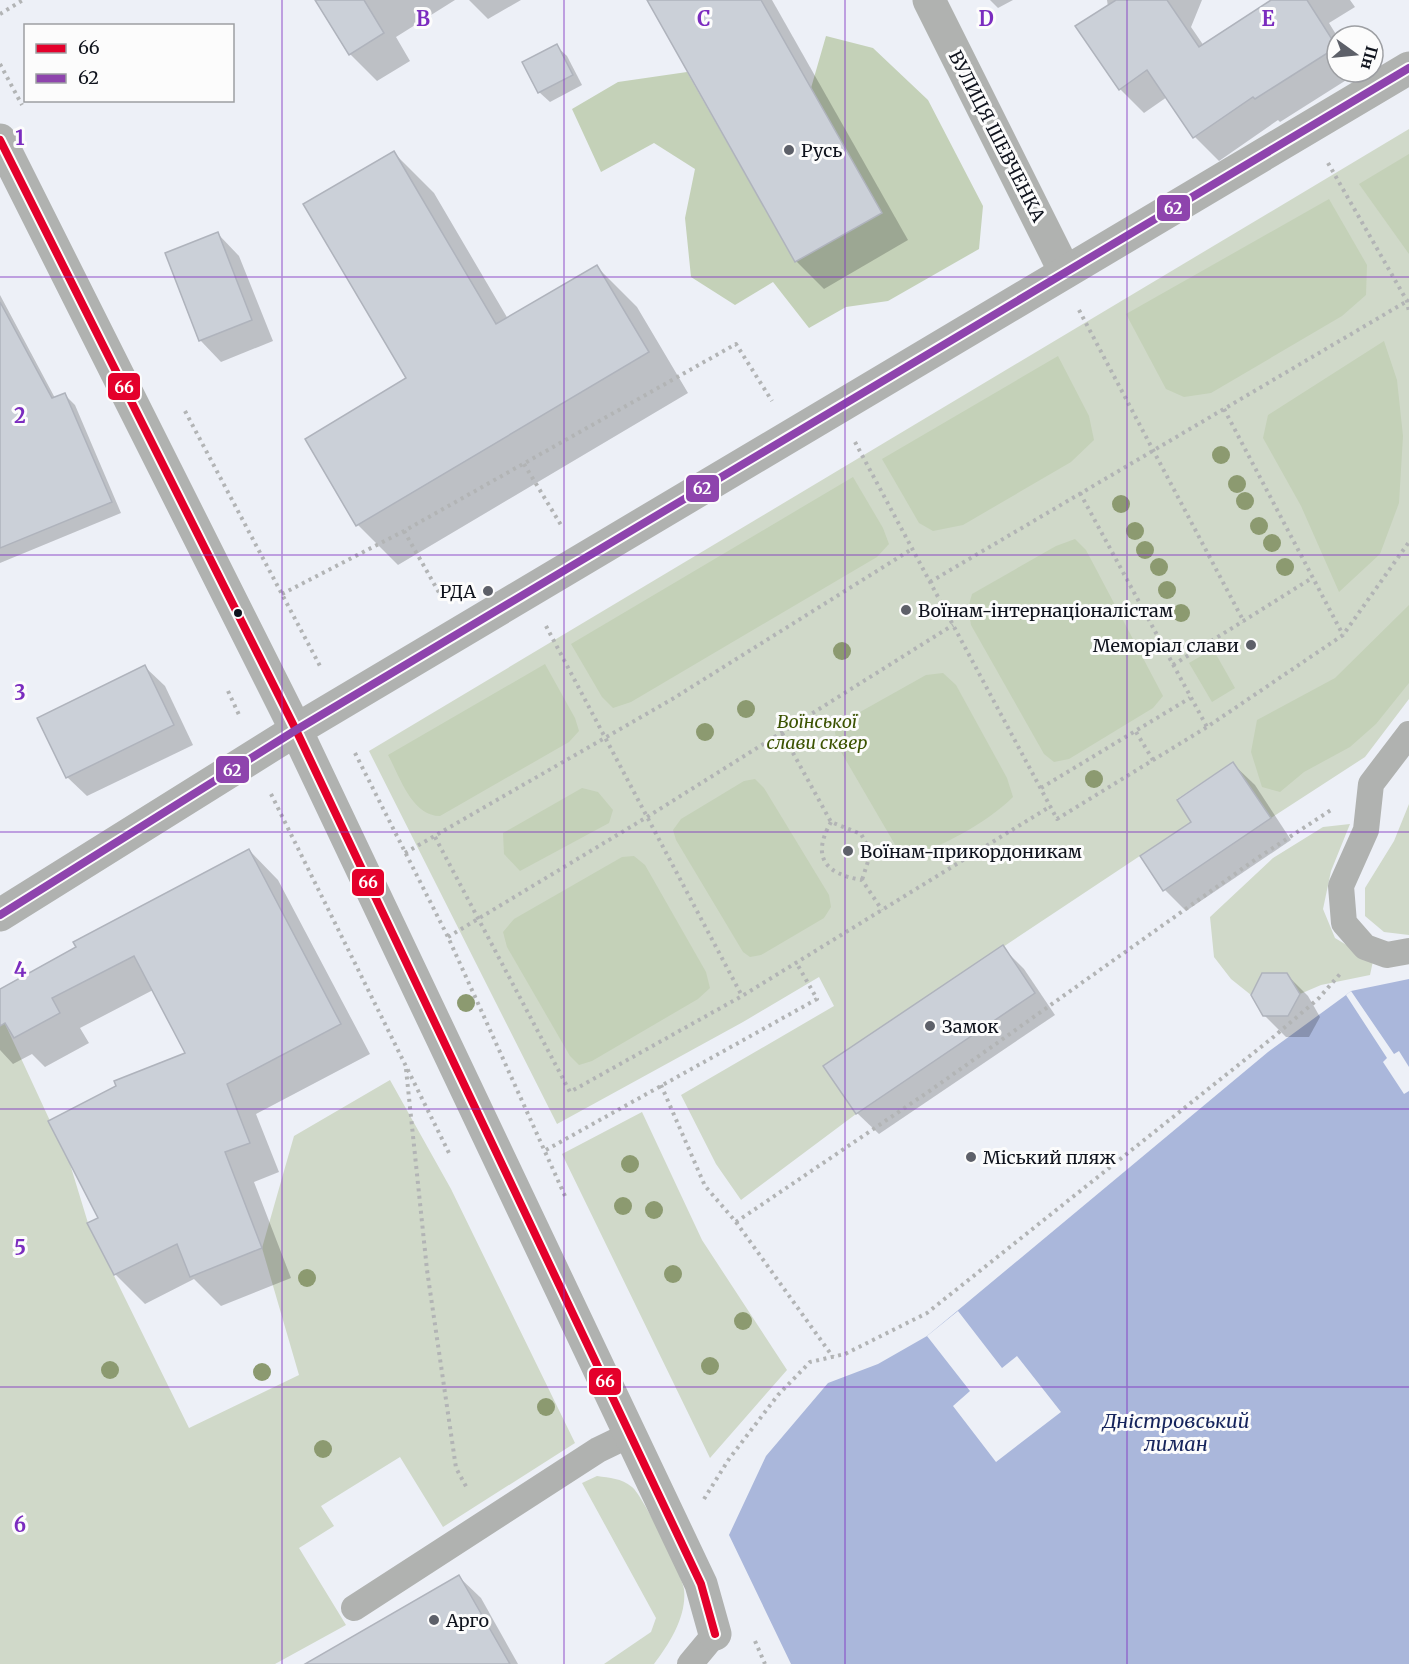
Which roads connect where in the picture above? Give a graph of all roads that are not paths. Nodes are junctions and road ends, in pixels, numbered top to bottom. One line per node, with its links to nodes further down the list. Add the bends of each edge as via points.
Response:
1 (929, 0): 4 (street, ВУЛИЦЯ ШЕВЧЕНКА)
2 (1409, 68): 4 (street)
3 (0, 140): 5 (street)
4 (1065, 272): 5 (street)
5 (296, 730): 7 (street); 9 (street)
6 (1409, 734): 8 (lane, via 1371,784 1366,830 1341,886 1344,923 1365,947 1387,955)
7 (0, 915)
8 (1409, 951)
9 (629, 1435): 10 (lane, via 598,1450); 11 (street, via 701,1584)
10 (354, 1608)
11 (715, 1634): 12 (lane)
12 (690, 1664)

